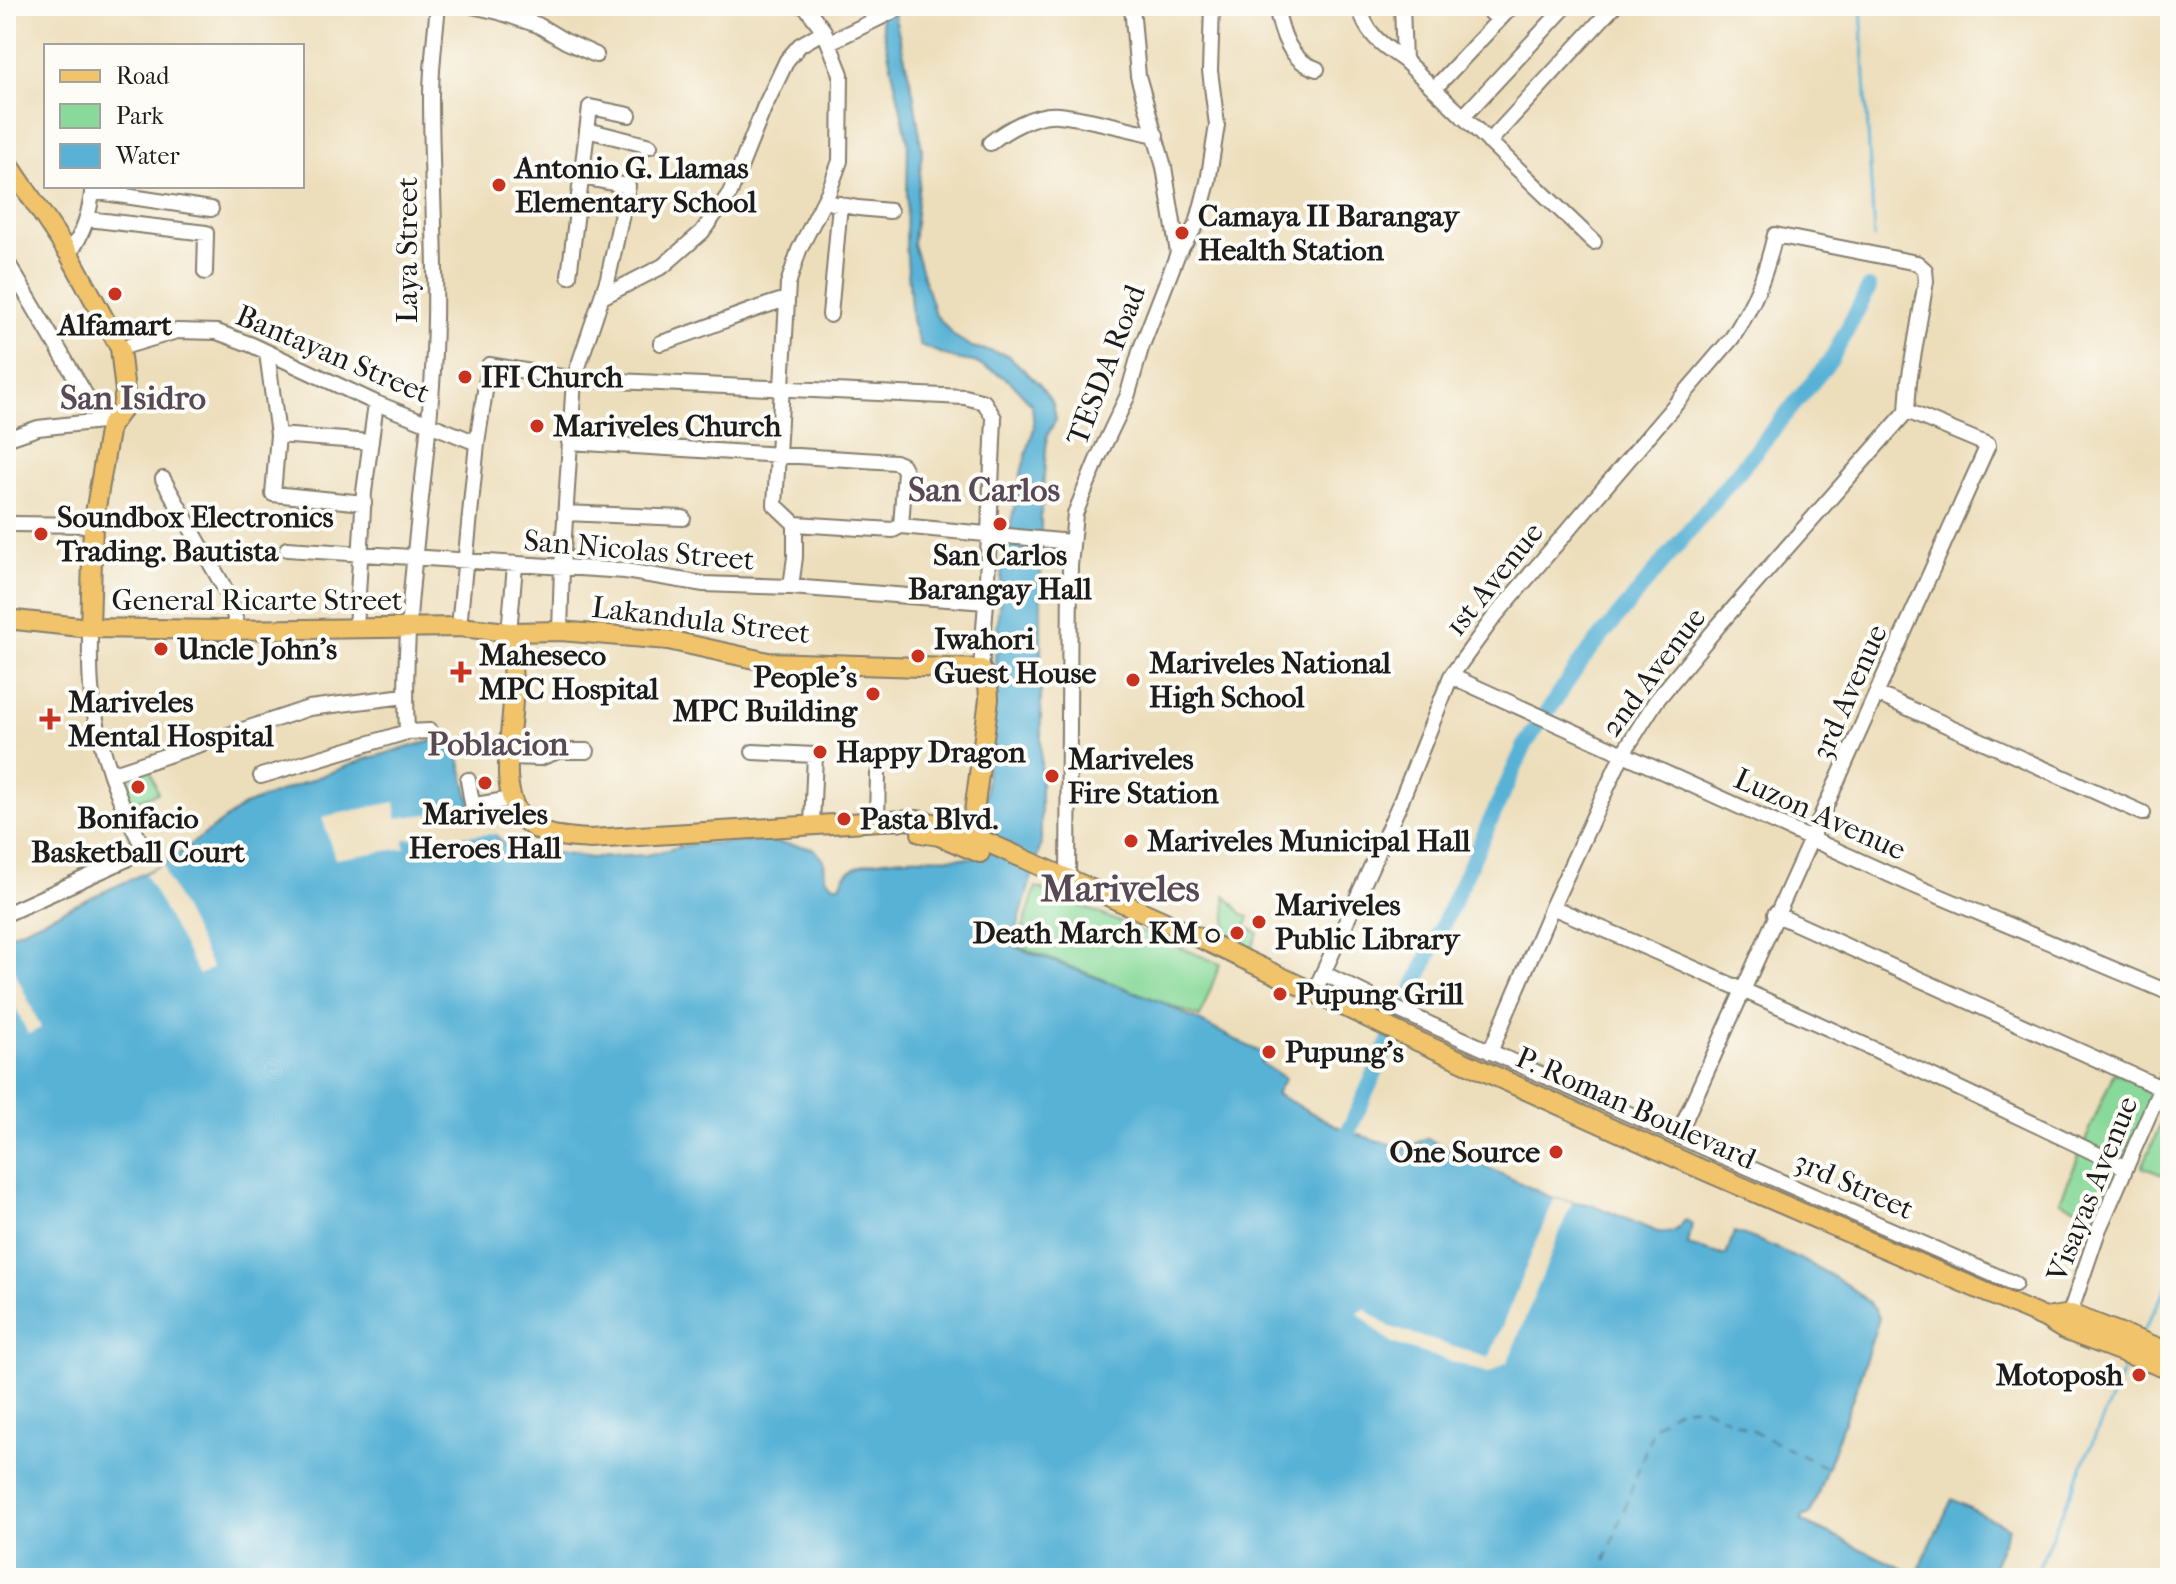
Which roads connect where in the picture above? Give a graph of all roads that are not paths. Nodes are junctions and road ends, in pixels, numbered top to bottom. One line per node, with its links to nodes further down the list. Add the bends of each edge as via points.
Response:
1 (438, 6): 52 (street, Laya Street, via 431,95 436,228)
2 (472, 6): 14 (street)
3 (802, 6): 16 (street)
4 (1132, 6): 24 (street, via 1138,76)
5 (1212, 6): 37 (street, TESDA Road, via 1210,71 1217,125 1197,224)
6 (1276, 6): 19 (street, via 1288,45 1306,66)
7 (1360, 6): 18 (street, via 1366,29)
8 (1402, 6): 18 (street)
9 (1484, 6): 15 (street)
10 (1512, 6): 15 (street)
11 (1566, 6): 22 (street)
12 (1614, 6): 25 (street)
13 (900, 8): 16 (street)
14 (502, 9): 17 (street)
15 (1499, 20): 20 (street)
16 (827, 36): 31 (street, via 841,74 840,161); 42 (street, via 800,45 787,60 730,193 702,232 663,266)
17 (596, 55)
18 (1404, 60): 20 (street)
19 (1317, 69)
20 (1434, 89): 22 (street)
21 (629, 115): 23 (street, via 590,107)
22 (1463, 117): 25 (street)
23 (587, 130): 27 (street); 29 (street)
24 (1156, 135): 26 (street, via 1056,115 1038,118); 37 (street)
25 (1489, 142): 36 (street)
26 (990, 143)
27 (650, 146)
28 (6, 161): 38 (main road)
29 (582, 177): 41 (street); 42 (street, via 628,186)
30 (93, 189): 33 (street); 35 (street)
31 (824, 201): 32 (street); 43 (street, via 799,250)
32 (840, 204): 34 (street); 44 (street)
33 (211, 209)
34 (890, 211)
35 (88, 219): 38 (street); 40 (street, via 206,233)
36 (1594, 242)
37 (1178, 253): 69 (street, TESDA Road, via 1127,397 1075,514)
38 (69, 254): 46 (main road)
39 (6, 260): 53 (street)
40 (205, 272)
41 (569, 276)
42 (602, 297): 48 (street)
43 (787, 299): 45 (street); 49 (street)
44 (830, 315)
45 (661, 343)
46 (120, 348): 47 (street, Bantayan Street, via 177,331 217,332); 53 (main road, via 125,392 121,411)
47 (267, 353): 50 (street, Bantayan Street); 54 (street)
48 (574, 379): 49 (street); 57 (street); 58 (street, via 489,365)
49 (783, 390): 59 (street); 68 (street, via 984,402 994,426)
50 (376, 403): 52 (street, Bantayan Street); 56 (street)
51 (1907, 411): 87 (street, 1st Avenue, via 1925,270 1917,263 1775,235 1763,283 1732,338 1494,617); 88 (street, 3rd Avenue, via 1988,445); 94 (street, 2nd Avenue, via 1718,626 1656,701)
52 (428, 423): 58 (street, Bantayan Street); 72 (street, Laya Street)
53 (105, 424): 55 (street, via 38,428); 66 (main road)
54 (278, 435): 56 (street); 61 (street, via 273,494)
55 (6, 439)
56 (371, 442): 61 (street)
57 (569, 442): 59 (street); 62 (street)
58 (477, 443): 73 (street)
59 (777, 455): 65 (street, via 775,505); 67 (street, via 902,465)
60 (163, 479): 83 (street, via 230,598)
61 (364, 503): 71 (street)
62 (565, 513): 63 (street); 75 (street)
63 (683, 518)
64 (12, 524): 66 (street)
65 (795, 524): 67 (street, via 893,530); 76 (street)
66 (93, 525): 81 (main road)
67 (901, 526): 68 (street)
68 (988, 533): 69 (street); 77 (street)
69 (1071, 542): 107 (street, TESDA Road)
70 (287, 549): 71 (street, San Nicolas Street)
71 (360, 553): 72 (street, San Nicolas Street); 82 (street)
72 (414, 558): 73 (street, San Nicolas Street); 79 (street, Laya Street)
73 (465, 562): 74 (street, San Nicolas Street); 80 (street)
74 (515, 566): 75 (street, San Nicolas Street); 85 (street)
75 (562, 567): 76 (street, San Nicolas Street, via 704,584); 84 (street)
76 (791, 587): 77 (street, San Nicolas Street)
77 (986, 602): 86 (street)
78 (6, 619): 81 (main road, General Ricarte Street)
79 (407, 627): 80 (main road, General Ricarte Street); 82 (main road, General Ricarte Street); 89 (street, Laya Street)
80 (459, 627): 85 (main road, General Ricarte Street)
81 (90, 628): 83 (main road, General Ricarte Street); 96 (street, via 91,695)
82 (356, 628): 83 (main road, General Ricarte Street)
83 (238, 630)
84 (560, 631): 85 (main road, Lakandula Street); 86 (main road, Lakandula Street, via 668,640 768,662)
85 (509, 632): 95 (main road, via 513,700)
86 (981, 669): 105 (main road, via 989,699)
87 (1451, 676): 94 (street, Luzon Avenue); 112 (street, 1st Avenue)
88 (1877, 694): 101 (street); 104 (street, 3rd Avenue)
89 (405, 696): 91 (street, Laya Street); 96 (street, via 309,708)
90 (430, 731): 91 (street)
91 (407, 732): 98 (street)
92 (587, 751): 95 (street)
93 (753, 752): 103 (street, via 815,755)
94 (1622, 755): 104 (street, Luzon Avenue); 108 (street, 2nd Avenue)
95 (508, 757): 100 (main road)
96 (111, 774): 109 (street, via 143,847)
97 (878, 774): 102 (street)
98 (261, 776)
99 (468, 780): 100 (street, via 475,805)
100 (512, 799): 103 (main road, P. Roman Boulevard, via 530,825 557,837)
101 (2143, 813)
102 (877, 821): 103 (main road, P. Roman Boulevard); 105 (main road, P. Roman Boulevard, via 941,824)
103 (812, 825): 105 (main road, P. Roman Boulevard, via 831,832 918,832)
104 (1812, 838): 110 (street, 3rd Avenue); 115 (street, Luzon Avenue)
105 (975, 842): 106 (main road, P. Roman Boulevard)
106 (1043, 874): 107 (main road, P. Roman Boulevard); 111 (main road, P. Roman Boulevard, via 1155,929)
107 (1068, 878): 111 (main road, P. Roman Boulevard)
108 (1552, 907): 113 (street); 116 (street, 2nd Avenue)
109 (6, 914)
110 (1775, 914): 113 (street, 3rd Avenue); 118 (street)
111 (1205, 943): 114 (main road, P. Roman Boulevard)
112 (1323, 973): 114 (street, 1st Avenue); 116 (street, 3rd Street)
113 (1744, 988): 119 (street, 3rd Avenue); 122 (street)
114 (1314, 993): 121 (main road, P. Roman Boulevard)
115 (2170, 993)
116 (1490, 1052): 119 (street, 3rd Street)
117 (2170, 1067): 118 (street, Visayas Avenue)
118 (2161, 1088): 122 (street, Visayas Avenue)
119 (1678, 1135): 120 (street, 3rd Street)
120 (1711, 1151): 121 (street); 123 (street, 3rd Street)
121 (1694, 1166): 124 (main road, P. Roman Boulevard)
122 (2124, 1167): 126 (street, Visayas Avenue)
123 (1831, 1202): 124 (street); 125 (street, 3rd Street)
124 (1830, 1224): 126 (main road, P. Roman Boulevard, via 2045,1318)
125 (2015, 1284)
126 (2067, 1322): 127 (main road, P. Roman Boulevard)
127 (2147, 1351): 128 (main road, P. Roman Boulevard); 129 (main road, P. Roman Boulevard)
128 (2170, 1352)
129 (2170, 1370)

